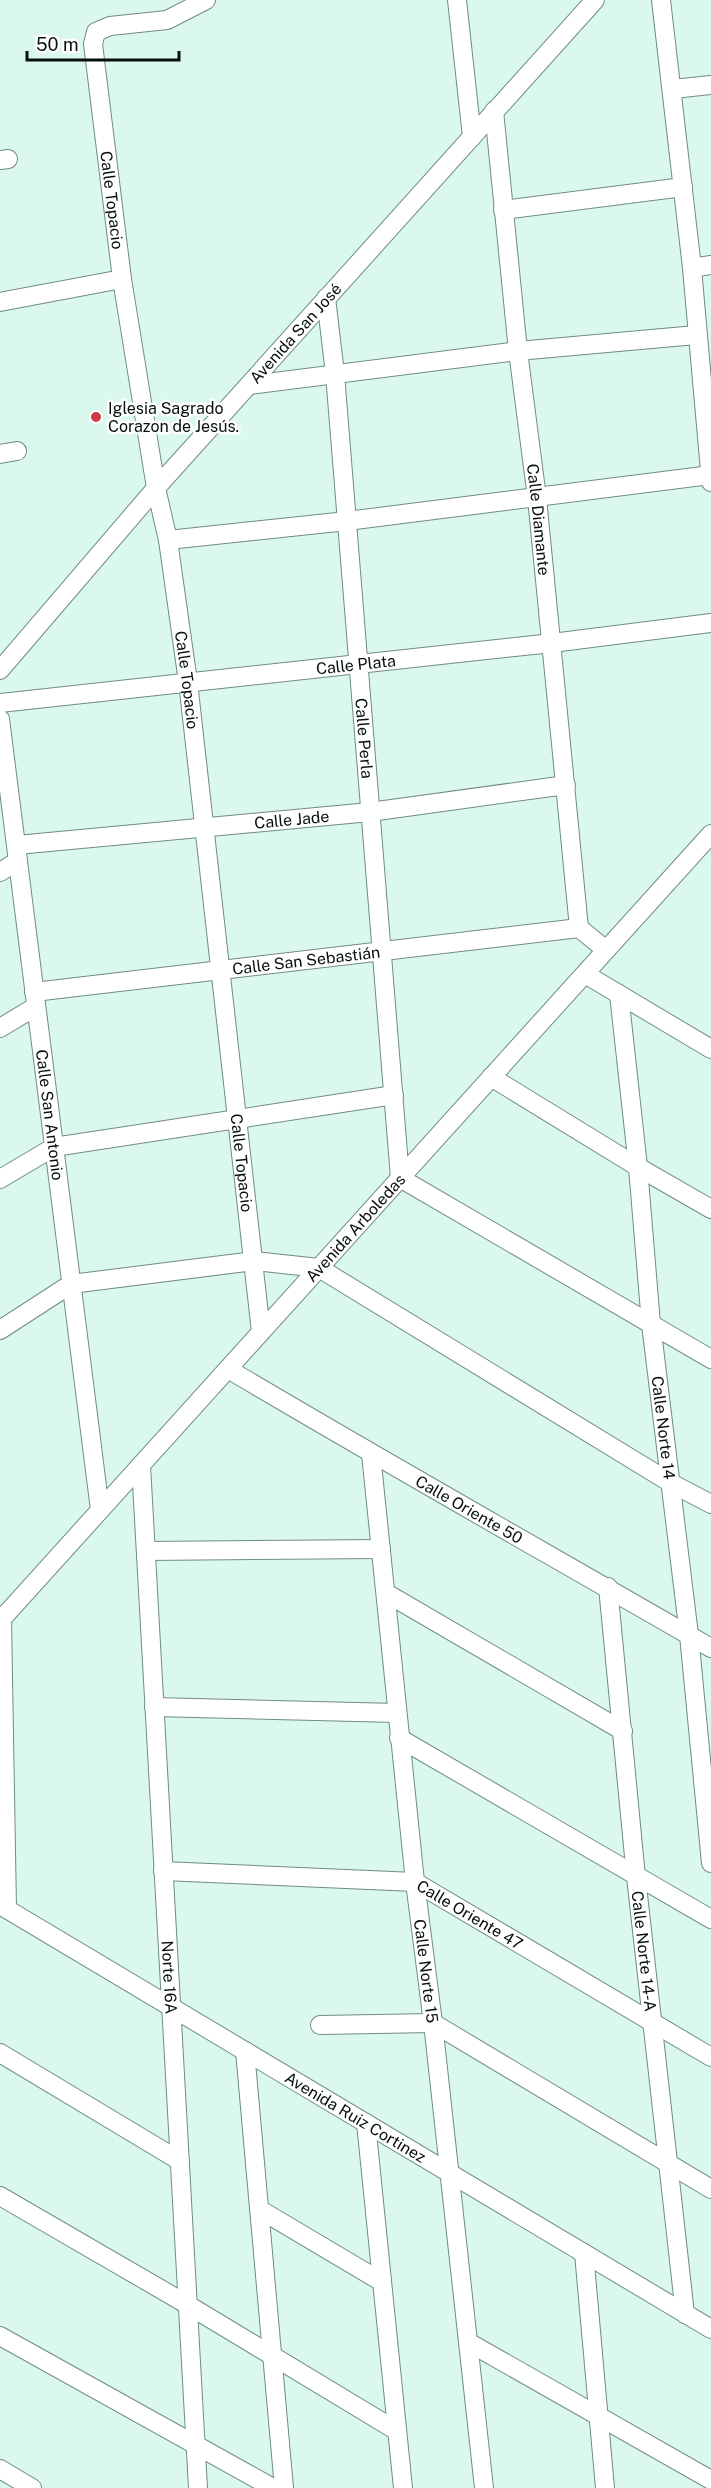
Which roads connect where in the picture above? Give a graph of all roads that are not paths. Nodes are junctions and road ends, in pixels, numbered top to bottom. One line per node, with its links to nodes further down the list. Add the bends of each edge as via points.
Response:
1 (206, 0): 13 (street, Calle Topacio, via 167,20 110,26 96,32 93,44)
2 (457, 0): 8 (street)
3 (595, 0): 7 (street, Avenida San José)
4 (662, 0): 6 (street)
5 (711, 86): 6 (street)
6 (673, 89): 9 (street)
7 (494, 111): 8 (street, Avenida San José); 10 (street, Calle Diamante)
8 (472, 137): 14 (street, Avenida San José)
9 (683, 187): 10 (street); 12 (street)
10 (503, 210): 17 (street, Calle Diamante)
11 (711, 265): 12 (street)
12 (692, 268): 16 (street)
13 (122, 279): 15 (street); 22 (street, Calle Topacio)
14 (326, 298): 18 (street, Calle Perla); 19 (street, Avenida San José)
15 (0, 302)
16 (696, 335): 17 (street); 20 (street)
17 (518, 351): 18 (street); 23 (street, Calle Diamante)
18 (334, 374): 19 (street); 24 (street, Calle Perla)
19 (250, 385): 22 (street, Avenida San José)
20 (711, 475): 21 (street); 23 (street)
21 (711, 482)
22 (156, 488): 25 (street, Calle Topacio); 29 (street, Avenida San José)
23 (537, 498): 24 (street); 27 (street, Calle Diamante)
24 (347, 520): 25 (street); 28 (street, Calle Perla)
25 (168, 540): 30 (street, Calle Topacio)
26 (711, 623): 27 (street, Calle Plata)
27 (552, 643): 28 (street, Calle Plata); 33 (street, Calle Diamante)
28 (358, 664): 30 (street, Calle Plata); 34 (street, Calle Perla)
29 (0, 669)
30 (188, 682): 31 (street, Calle Plata); 35 (street, Calle Topacio)
31 (0, 703)
32 (0, 719): 37 (street, Calle San Antonio)
33 (566, 785): 34 (street, Calle Jade); 40 (street, Calle Diamante)
34 (370, 813): 35 (street, Calle Jade); 42 (street, Calle Perla)
35 (205, 828): 37 (street, Calle Jade); 43 (street, Calle Topacio)
36 (711, 834): 38 (street, Avenida Arboledas)
37 (17, 853): 39 (street, Calle Jade); 46 (street, Calle San Antonio)
38 (704, 854): 41 (street, Avenida Arboledas)
39 (0, 872)
40 (579, 928): 41 (street); 42 (street, Calle San Sebastián)
41 (606, 950): 44 (street, Avenida Arboledas)
42 (380, 951): 43 (street, Calle San Sebastián); 50 (street, Calle Perla)
43 (219, 970): 46 (street, Calle San Sebastián); 51 (street, Calle Topacio)
44 (585, 974): 45 (street); 49 (street, Avenida Arboledas)
45 (619, 994): 48 (street); 53 (street, Calle Norte 14)
46 (35, 999): 47 (street, Calle San Sebastián); 52 (street, Calle San Antonio)
47 (0, 1028)
48 (711, 1049)
49 (491, 1077): 53 (street); 54 (street, Avenida Arboledas)
50 (394, 1095): 51 (street); 54 (street, Calle Perla)
51 (237, 1119): 52 (street); 57 (street, Calle Topacio)
52 (54, 1147): 55 (street); 59 (street, Calle San Antonio)
53 (638, 1167): 56 (street); 60 (street, Calle Norte 14)
54 (400, 1178): 58 (street, Avenida Arboledas); 60 (street)
55 (0, 1179)
56 (711, 1209)
57 (254, 1261): 58 (street); 59 (street); 62 (street, Calle Topacio)
58 (319, 1268): 62 (street, Avenida Arboledas); 67 (street)
59 (71, 1284): 61 (street); 69 (street, Calle San Antonio)
60 (651, 1324): 63 (street); 67 (street, Calle Norte 14)
61 (0, 1330)
62 (261, 1332): 64 (street, Avenida Arboledas)
63 (711, 1359)
64 (228, 1368): 65 (street, Calle Oriente 50); 66 (street, Avenida Arboledas)
65 (371, 1454): 70 (street, Calle Norte 15); 72 (street, Calle Oriente 50)
66 (141, 1465): 69 (street, Avenida Arboledas); 71 (street, Norte 16A)
67 (671, 1483): 68 (street); 75 (street, Calle Norte 14)
68 (711, 1504)
69 (100, 1510): 74 (street, Avenida Arboledas)
70 (381, 1549): 71 (street); 73 (street, Calle Norte 15)
71 (146, 1551): 77 (street, Norte 16A)
72 (608, 1587): 75 (street, Calle Oriente 50); 79 (street, Calle Norte 14-A)
73 (386, 1593): 78 (street, Calle Norte 15); 79 (street)
74 (1, 1619): 86 (street)
75 (689, 1635): 76 (street, Calle Oriente 50); 81 (street, Calle Norte 14)
76 (711, 1648)
77 (154, 1707): 78 (street); 83 (street, Norte 16A)
78 (397, 1713): 80 (street, Calle Norte 15)
79 (623, 1731): 84 (street, Calle Norte 14-A)
80 (399, 1738): 84 (street); 85 (street, Calle Norte 15)
81 (707, 1779): 82 (street, Calle Norte 14)
82 (711, 1863)
83 (164, 1871): 85 (street, Calle Oriente 47); 88 (street, Norte 16A)
84 (636, 1877): 87 (street); 91 (street, Calle Norte 14-A)
85 (415, 1882): 89 (street, Calle Norte 15); 91 (street, Calle Oriente 47)
86 (4, 1907): 88 (street, Avenida Ruiz Cortinez)
87 (711, 1918)
88 (171, 2007): 92 (street, Avenida Ruiz Cortinez); 96 (street, Norte 16A)
89 (433, 2023): 90 (street); 97 (street); 98 (street, Calle Norte 15)
90 (320, 2025)
91 (654, 2025): 94 (street, Calle Oriente 47); 97 (street, Calle Norte 14-A)
92 (245, 2051): 95 (street, Avenida Ruiz Cortinez); 101 (street)
93 (0, 2053): 96 (street)
94 (711, 2057)
95 (366, 2123): 98 (street, Avenida Ruiz Cortinez); 103 (street)
96 (180, 2161): 104 (street, Norte 16A)
97 (669, 2164): 99 (street); 105 (street, Calle Norte 14-A)
98 (450, 2173): 102 (street, Avenida Ruiz Cortinez); 108 (street, Calle Norte 15)
99 (711, 2189)
100 (0, 2196): 104 (street)
101 (259, 2209): 103 (street); 109 (street)
102 (584, 2253): 105 (street, Avenida Ruiz Cortinez); 110 (street)
103 (382, 2282): 111 (street)
104 (188, 2305): 109 (street); 112 (street, Norte 16A)
105 (685, 2314): 106 (street, Avenida Ruiz Cortinez)
106 (711, 2329)
107 (0, 2336): 112 (street)
108 (468, 2342): 110 (street); 115 (street, Calle Norte 15)
109 (272, 2355): 111 (street); 119 (street)
110 (599, 2414): 114 (street); 121 (street)
111 (397, 2431): 120 (street)
112 (196, 2443): 117 (street, Norte 16A); 118 (street)
113 (0, 2469): 116 (street)
114 (711, 2480)
115 (485, 2487)
116 (32, 2488)
117 (198, 2488)
118 (273, 2488)
119 (284, 2488)
120 (403, 2488)
121 (605, 2488)

